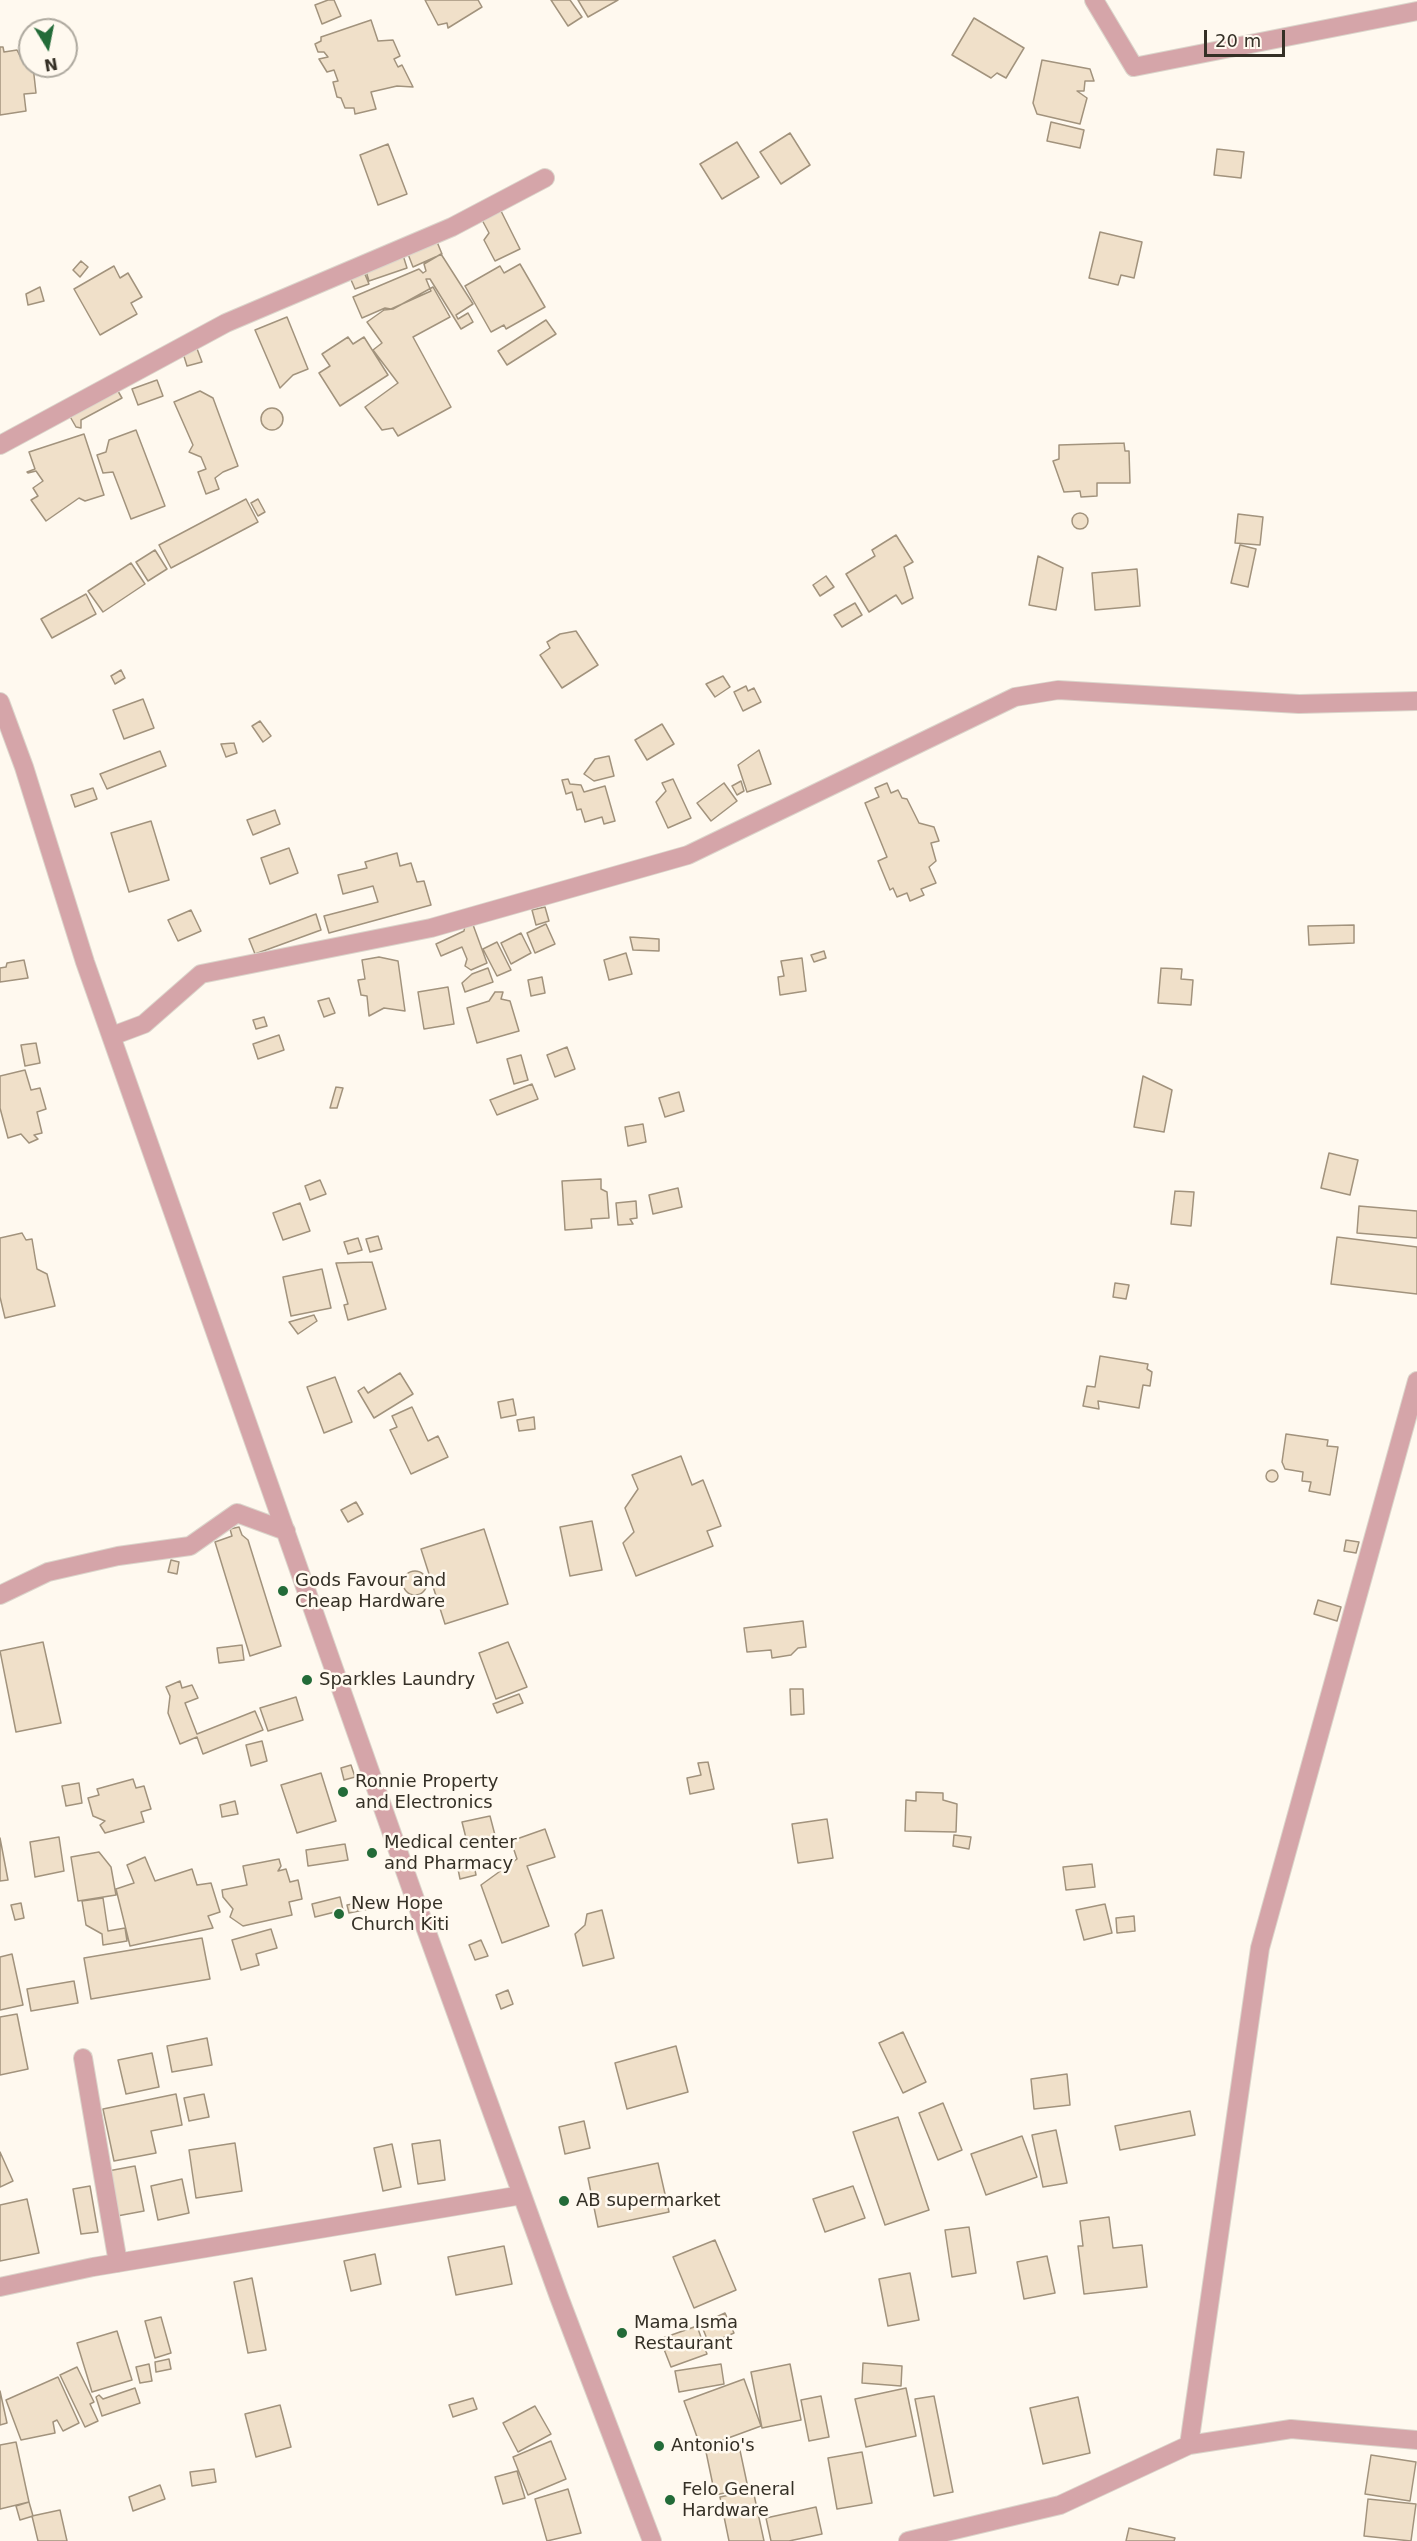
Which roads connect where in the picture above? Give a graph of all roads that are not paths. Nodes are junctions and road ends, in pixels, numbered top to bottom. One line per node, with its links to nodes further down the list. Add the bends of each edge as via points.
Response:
1 (1094, 0): 2 (street, via 1134,67)
2 (1417, 11)
3 (544, 178): 4 (street, via 452,227 226,323)
4 (0, 444)
5 (1417, 701): 7 (street, via 1299,704 1058,690 1015,697 688,855 431,928 201,974 144,1024)
6 (0, 702): 7 (street)
7 (112, 1036): 9 (street)
8 (1417, 1381): 16 (street, via 1260,1948)
9 (286, 1531): 10 (street, via 237,1513 190,1546 118,1556 48,1572); 12 (street)
10 (0, 1595)
11 (83, 2058): 13 (street)
12 (522, 2195): 13 (street); 17 (street)
13 (118, 2263): 14 (street)
14 (0, 2288)
15 (1417, 2440): 16 (street, via 1291,2429)
16 (1190, 2445): 18 (street, via 1060,2505)
17 (652, 2541)
18 (908, 2541)

